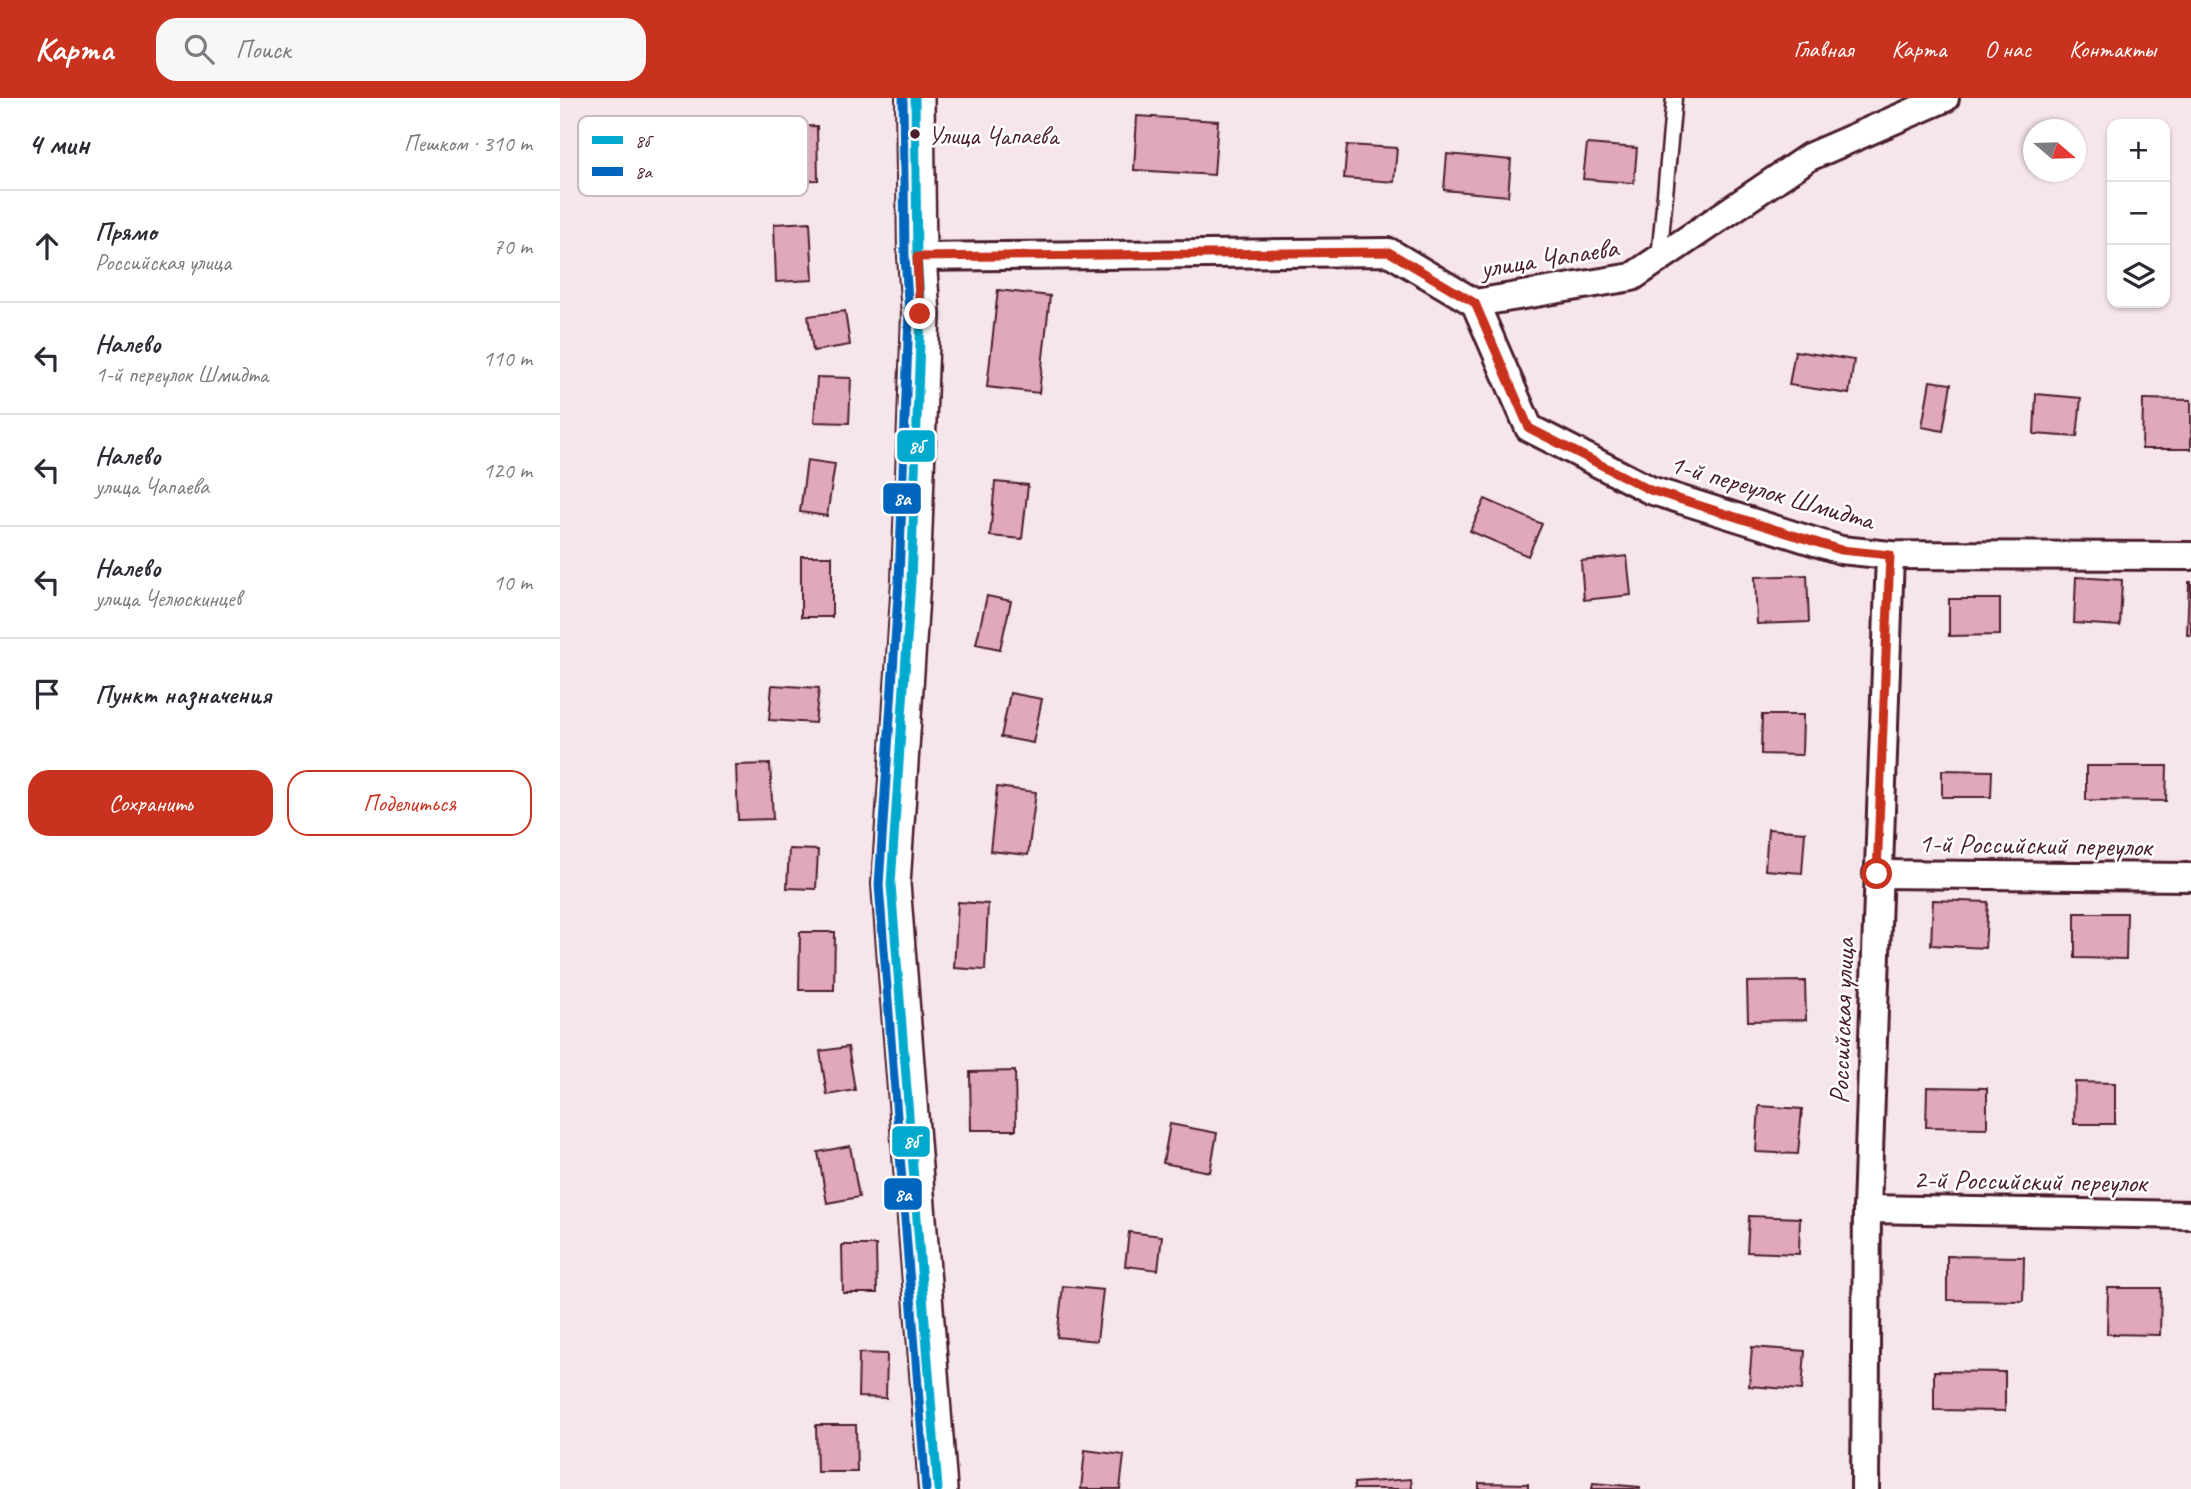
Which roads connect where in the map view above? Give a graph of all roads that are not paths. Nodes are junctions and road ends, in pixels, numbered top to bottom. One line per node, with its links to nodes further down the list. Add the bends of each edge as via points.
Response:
1 (915, 98): 4 (street)
2 (1674, 98): 5 (lane)
3 (1945, 98): 5 (street, улица Чапаева, via 1809,157)
4 (917, 257): 6 (street, улица Чапаева, via 1389,252); 13 (street, via 920,314 911,581 891,884)
5 (1659, 259): 6 (street, улица Чапаева, via 1632,277)
6 (1475, 303): 7 (street, 1-й переулок Шмидта, via 1529,428 1650,490 1841,550)
7 (1890, 555): 8 (street, 1-й переулок Шмидта); 9 (street, Российская улица)
8 (2191, 556)
9 (1877, 874): 10 (street, 1-й Российский переулок); 11 (street, Российская улица)
10 (2191, 877)
11 (1867, 1209): 12 (street, 2-й Российский переулок); 14 (street, Российская улица)
12 (2191, 1215)
13 (938, 1489)
14 (1865, 1489)

